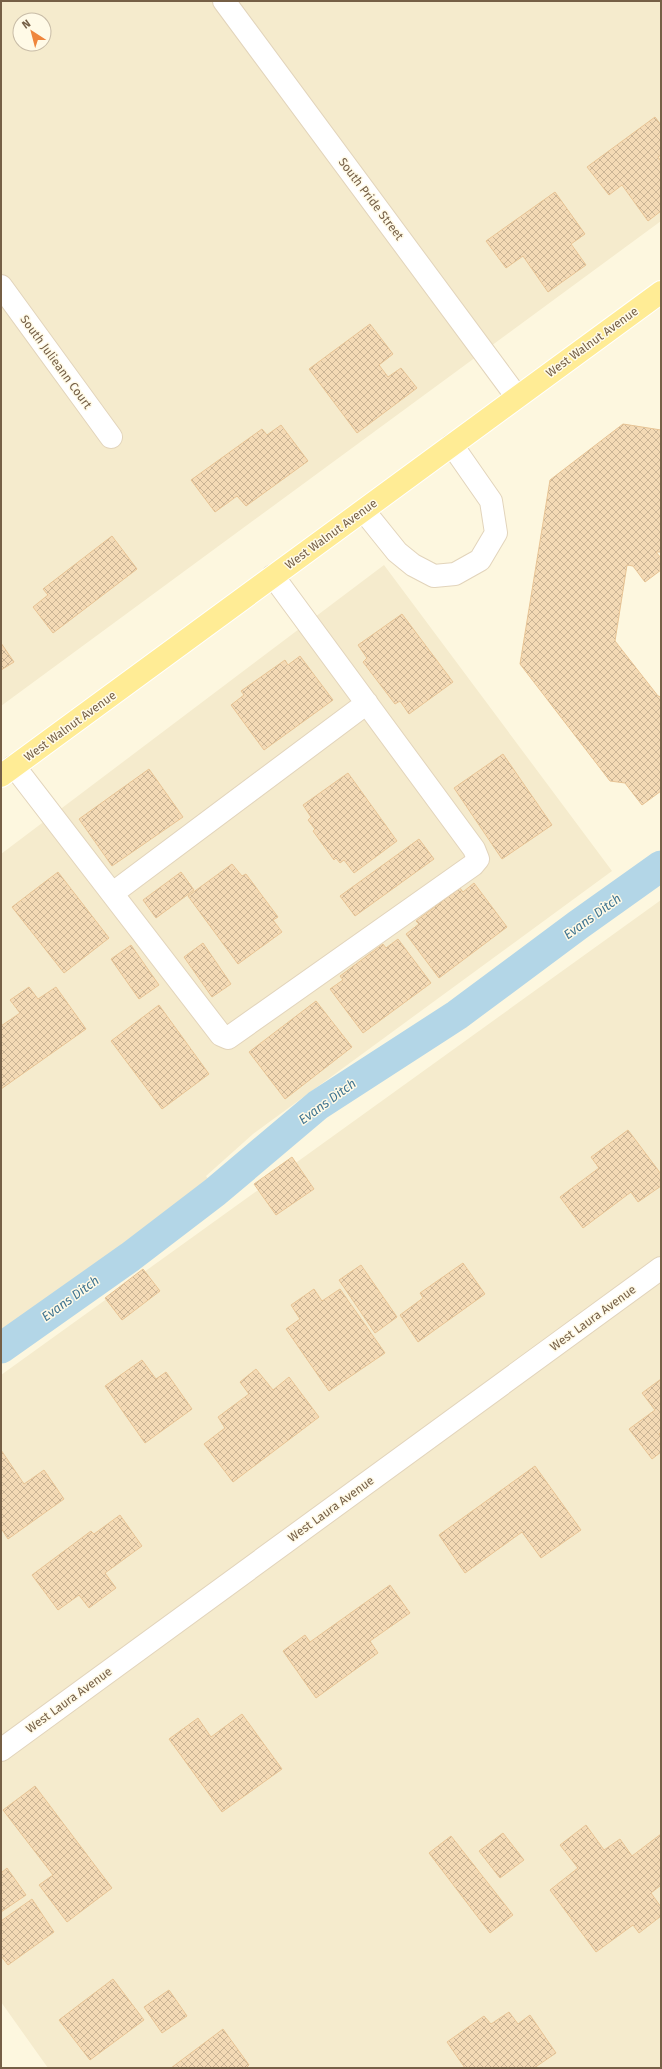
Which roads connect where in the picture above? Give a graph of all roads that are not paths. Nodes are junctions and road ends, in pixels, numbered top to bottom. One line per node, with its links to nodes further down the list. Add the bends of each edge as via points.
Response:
1 (224, 1): 4 (street, South Pride Street)
2 (1, 286): 5 (street, South Julieann Court)
3 (661, 292): 4 (main road, West Walnut Avenue)
4 (517, 397): 6 (main road, West Walnut Avenue)
5 (111, 437)
6 (452, 445): 7 (main road, West Walnut Avenue); 7 (street, via 491,501 496,533 480,560 455,574 434,576 413,565 397,552)
7 (364, 511): 8 (main road, West Walnut Avenue)
8 (273, 576): 9 (street); 10 (main road, West Walnut Avenue)
9 (367, 703): 11 (street); 11 (street, via 474,848 478,859 473,865 228,1038 221,1035)
10 (8, 771): 11 (street)
11 (114, 893)
12 (661, 1268): 13 (street, West Laura Avenue)
13 (1, 1750)

